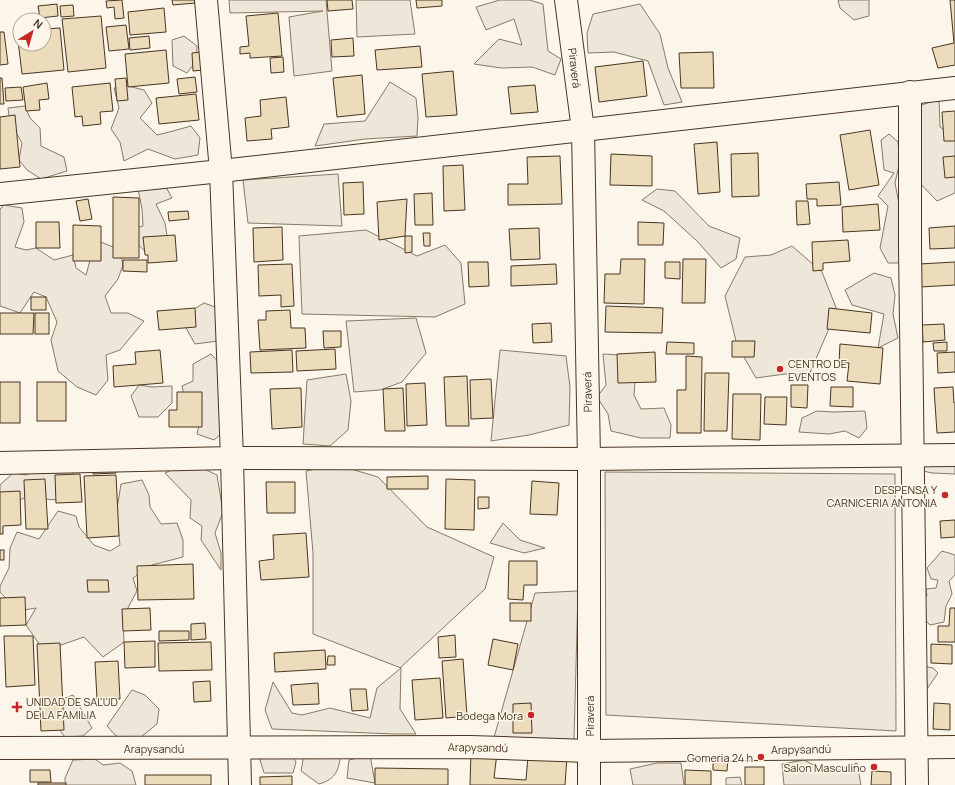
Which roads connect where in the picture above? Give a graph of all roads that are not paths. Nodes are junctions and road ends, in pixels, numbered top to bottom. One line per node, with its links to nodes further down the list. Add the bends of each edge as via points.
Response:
1 (206, 0): 6 (street)
2 (566, 0): 5 (street, Piraverá)
3 (955, 88): 4 (street)
4 (910, 92): 5 (street); 8 (street)
5 (583, 130): 6 (street); 11 (street, Piraverá)
6 (221, 171): 7 (street); 10 (street)
7 (0, 194)
8 (914, 455): 9 (street); 11 (street); 16 (street)
9 (955, 455)
10 (232, 458): 11 (street); 12 (street); 15 (street)
11 (588, 459): 17 (street, Piraverá)
12 (0, 463)
13 (955, 747): 16 (street, Arapysandú)
14 (0, 748): 15 (street, Arapysandú)
15 (239, 748): 17 (street, Arapysandú, via 471,746); 18 (street)
16 (916, 748): 17 (street, Arapysandú); 20 (street)
17 (589, 751): 19 (street, Piraverá)
18 (240, 785)
19 (589, 785)
20 (917, 785)

